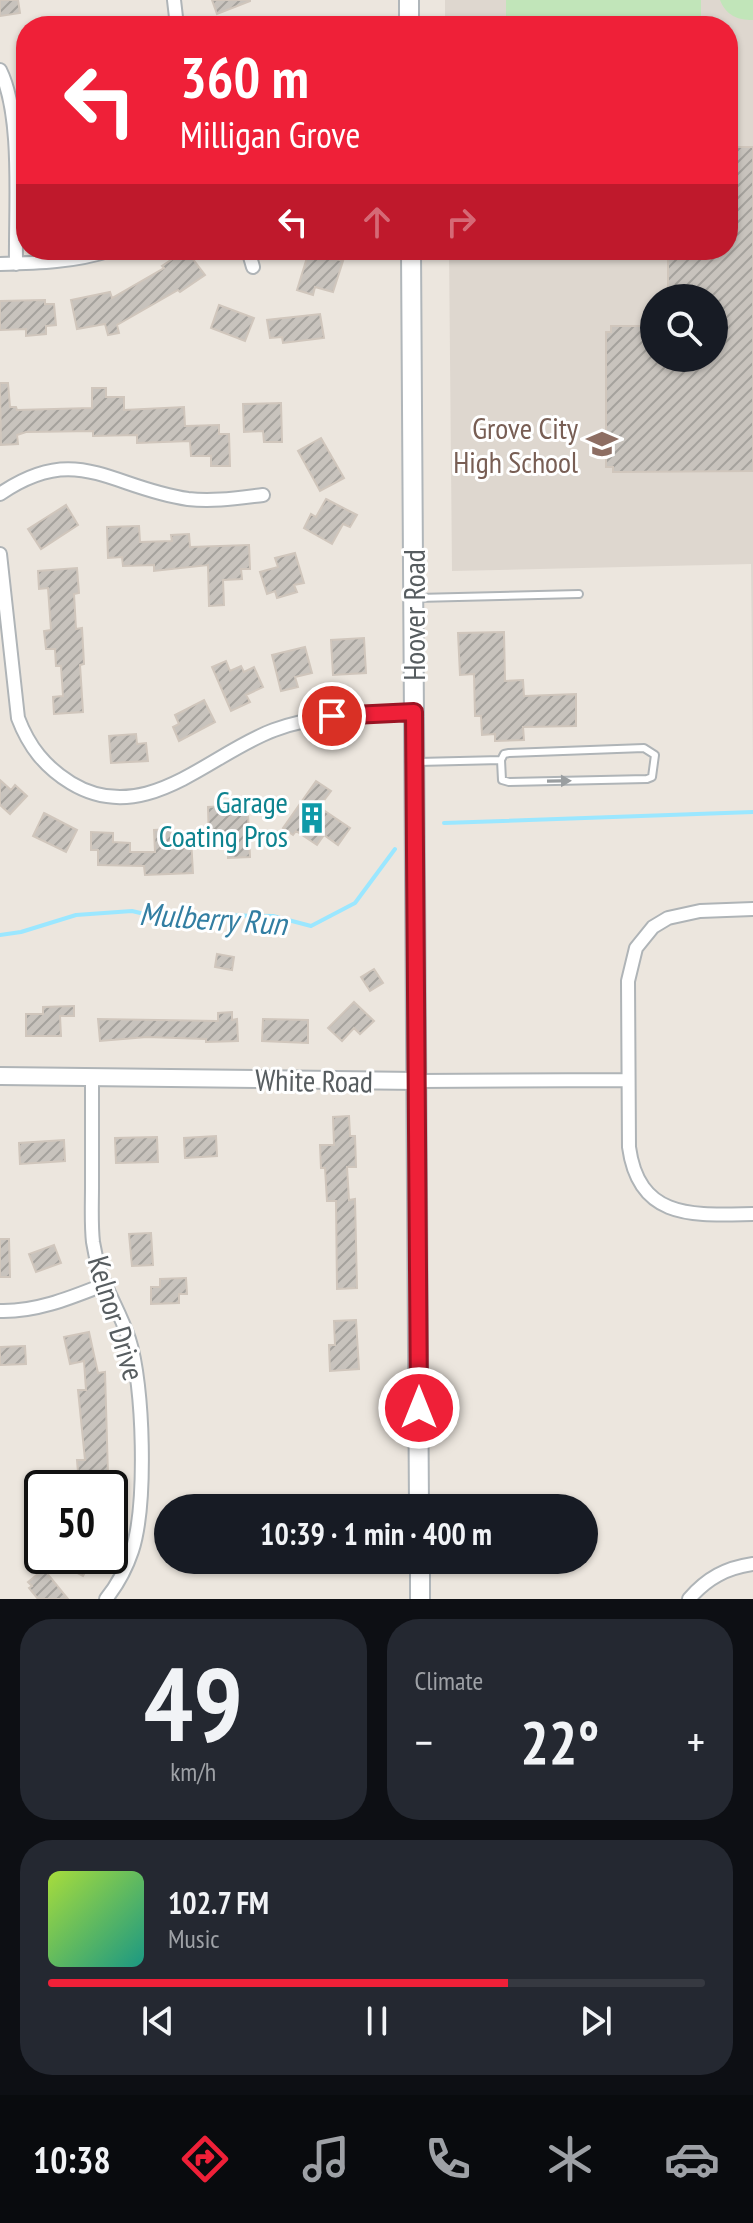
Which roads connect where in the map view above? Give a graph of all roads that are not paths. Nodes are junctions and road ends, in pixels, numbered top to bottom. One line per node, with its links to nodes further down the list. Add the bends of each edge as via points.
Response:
1 (0, 70): 6 (street, via 15,129)
2 (71, 260): 6 (street)
3 (251, 260): 7 (street)
4 (411, 260): 12 (main road, Hoover Road)
5 (0, 264): 6 (street)
6 (16, 264)
7 (253, 267)
8 (0, 494): 9 (street, via 24,478 62,469 188,499)
9 (263, 495)
10 (0, 554): 13 (street, via 18,718 47,766 91,793 128,797 158,792 243,744 313,718)
11 (579, 594): 12 (lane)
12 (413, 598): 13 (main road, Hoover Road)
13 (414, 712): 15 (main road, Hoover Road)
14 (501, 760): 14 (lane, one-way to 14, via 502,780 509,782 647,779 652,777 655,755 644,748 509,753); 15 (lane)
15 (415, 763): 20 (main road, Hoover Road)
16 (753, 909): 19 (street, via 683,913 642,938 629,970)
17 (0, 1076): 18 (street, White Road)
18 (92, 1077): 20 (street, White Road); 22 (street, Kelnor Drive, via 93,1239)
19 (628, 1080): 20 (street, White Road); 21 (street, via 629,1147 641,1185 662,1203 689,1214)
20 (417, 1081): 24 (main road, Hoover Road)
21 (753, 1214)
22 (103, 1285): 23 (street, via 36,1307); 27 (street, Kelnor Drive, via 129,1338 140,1407 137,1532 118,1584)
23 (0, 1311)
24 (419, 1494)
25 (753, 1564): 29 (street, via 726,1570)
26 (420, 1574): 28 (main road)
27 (106, 1599)
28 (420, 1599)
29 (689, 1599)

